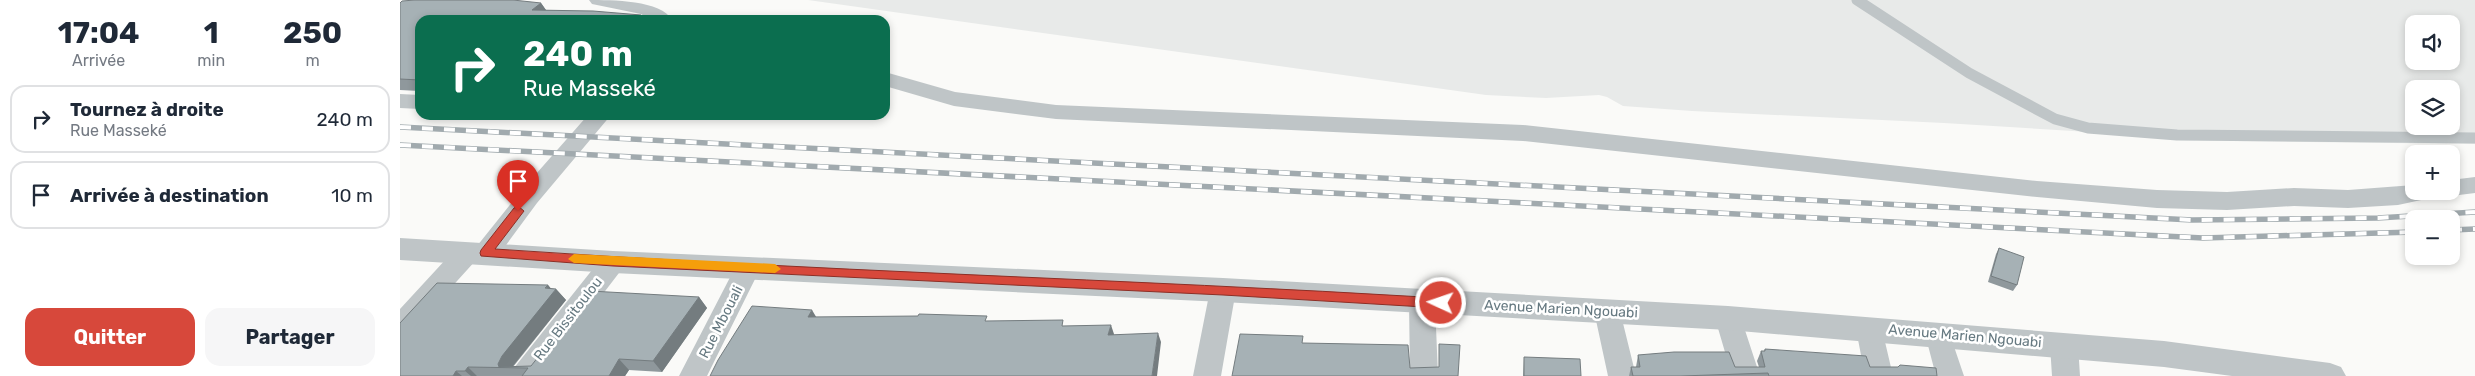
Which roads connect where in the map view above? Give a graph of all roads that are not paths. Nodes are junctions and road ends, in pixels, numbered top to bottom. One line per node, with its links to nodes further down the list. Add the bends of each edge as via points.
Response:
1 (599, 0): 3 (street, via 647,9)
2 (1857, 0): 8 (lane, via 1969,73 2055,119 2088,128 2177,135)
3 (658, 15)
4 (890, 80): 11 (street, via 954,99 1056,112 1523,133 2156,199 2227,201)
5 (400, 101): 6 (street)
6 (415, 102)
7 (596, 120): 13 (street)
8 (2475, 138)
9 (2475, 185): 10 (street)
10 (2460, 187)
11 (2405, 195)
12 (400, 249): 13 (street, Avenue Marien Ngouabi)
13 (477, 253): 14 (street, Avenue Marien Ngouabi); 20 (street)
14 (613, 262): 15 (street, Avenue Marien Ngouabi); 24 (street, Rue Bissitoulou)
15 (748, 267): 16 (street, Avenue Marien Ngouabi); 25 (street, Rue Mbouali)
16 (1223, 290): 17 (street, Avenue Marien Ngouabi); 26 (street)
17 (1422, 302): 18 (street, Avenue Marien Ngouabi); 27 (street)
18 (1607, 311): 19 (street, Avenue Marien Ngouabi); 28 (street)
19 (1728, 318): 21 (street, Avenue Marien Ngouabi); 29 (street)
20 (400, 327)
21 (1869, 328): 22 (street, Avenue Marien Ngouabi); 30 (street)
22 (1938, 334): 23 (street, Avenue Marien Ngouabi); 31 (street)
23 (2064, 344): 32 (street); 33 (street, Avenue Marien Ngouabi)
24 (524, 376)
25 (693, 376)
26 (1207, 376)
27 (1424, 376)
28 (1622, 376)
29 (1746, 376)
30 (1879, 376)
31 (1950, 376)
32 (2066, 376)
33 (2330, 376)

